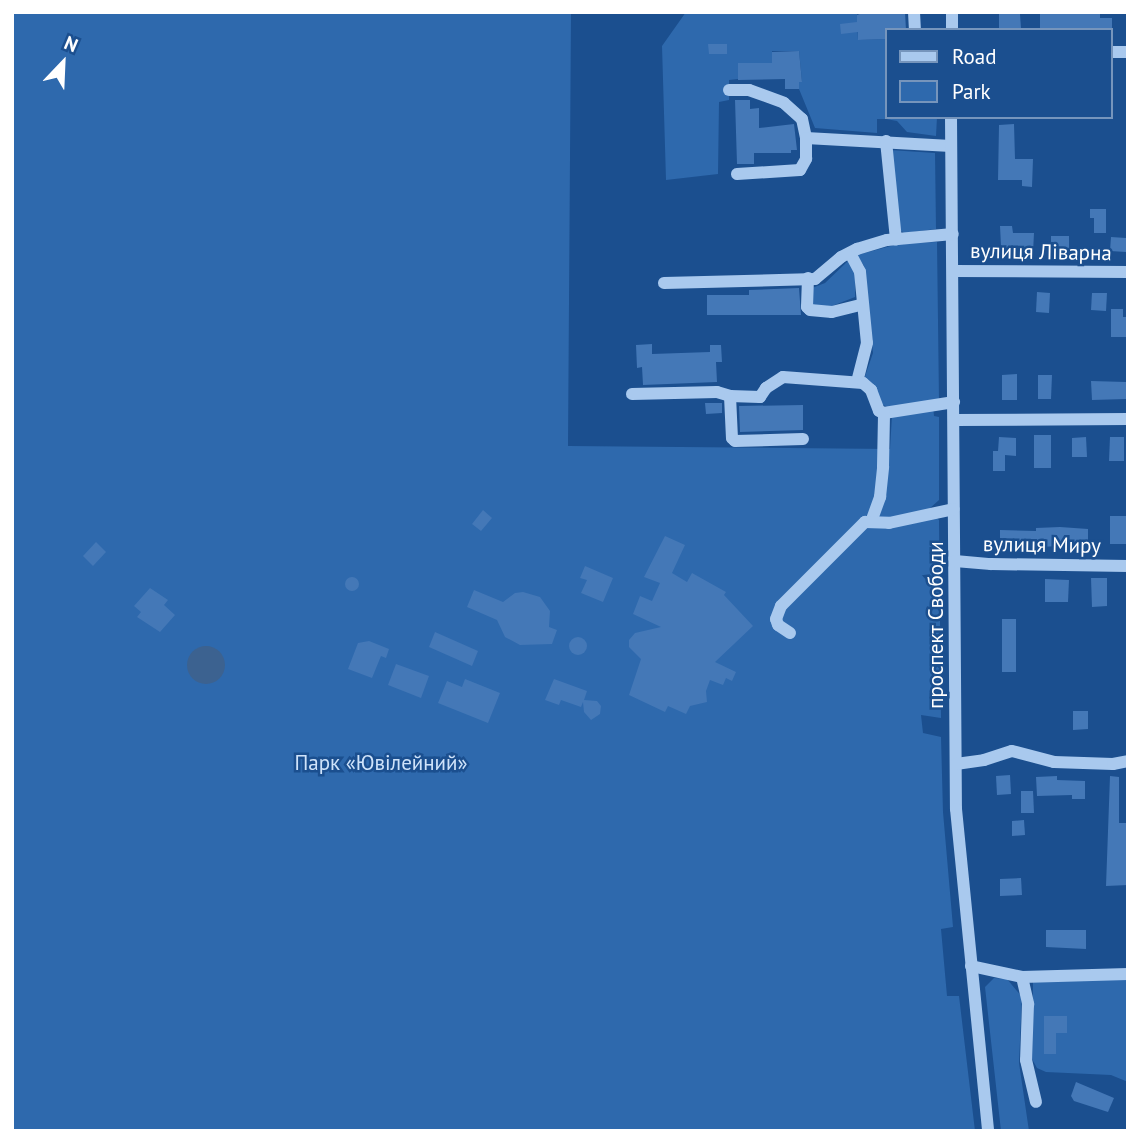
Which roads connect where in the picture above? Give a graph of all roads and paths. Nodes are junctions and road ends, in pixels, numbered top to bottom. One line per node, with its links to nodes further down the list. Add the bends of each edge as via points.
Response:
1 (729, 90): 3 (street, via 749,90 784,103 802,119)
2 (951, 119): 5 (street, проспект Свободи)
3 (806, 138): 4 (street); 6 (street, via 806,159 800,170)
4 (886, 141): 5 (street); 8 (street)
5 (951, 146): 7 (street, проспект Свободи)
6 (737, 174)
7 (953, 234): 8 (street); 10 (street, проспект Свободи)
8 (896, 239): 9 (street)
9 (850, 253): 12 (street, via 822,275); 14 (street, via 860,272)
10 (953, 271): 11 (street, вулиця Ліварна); 18 (street, проспект Свободи)
11 (1128, 272)
12 (808, 278): 13 (street); 14 (street, via 810,310 832,312)
13 (664, 283)
14 (861, 304): 15 (street, via 867,343)
15 (857, 382): 17 (street, via 780,377 760,397); 19 (street, via 871,390)
16 (632, 394): 17 (street, via 717,392)
17 (730, 396): 22 (street, via 735,441)
18 (954, 401): 19 (street); 21 (street, проспект Свободи)
19 (884, 413): 24 (street, via 880,497)
20 (1128, 419): 21 (street)
21 (954, 420): 23 (street, проспект Свободи)
22 (803, 439)
23 (954, 509): 24 (street, via 888,523); 25 (street, проспект Свободи)
24 (871, 522): 27 (street, via 865,522 781,606 776,619)
25 (955, 561): 26 (street, вулиця Миру); 29 (street, проспект Свободи)
26 (1128, 566)
27 (790, 633)
28 (1128, 761): 29 (street, via 1054,762 1013,751)
29 (956, 764): 30 (street, проспект Свободи)
30 (971, 967): 32 (street); 34 (street, проспект Свободи)
31 (1128, 974): 32 (street)
32 (1022, 977): 33 (street, via 1028,1004 1026,1060)
33 (1036, 1102)
34 (988, 1131)

